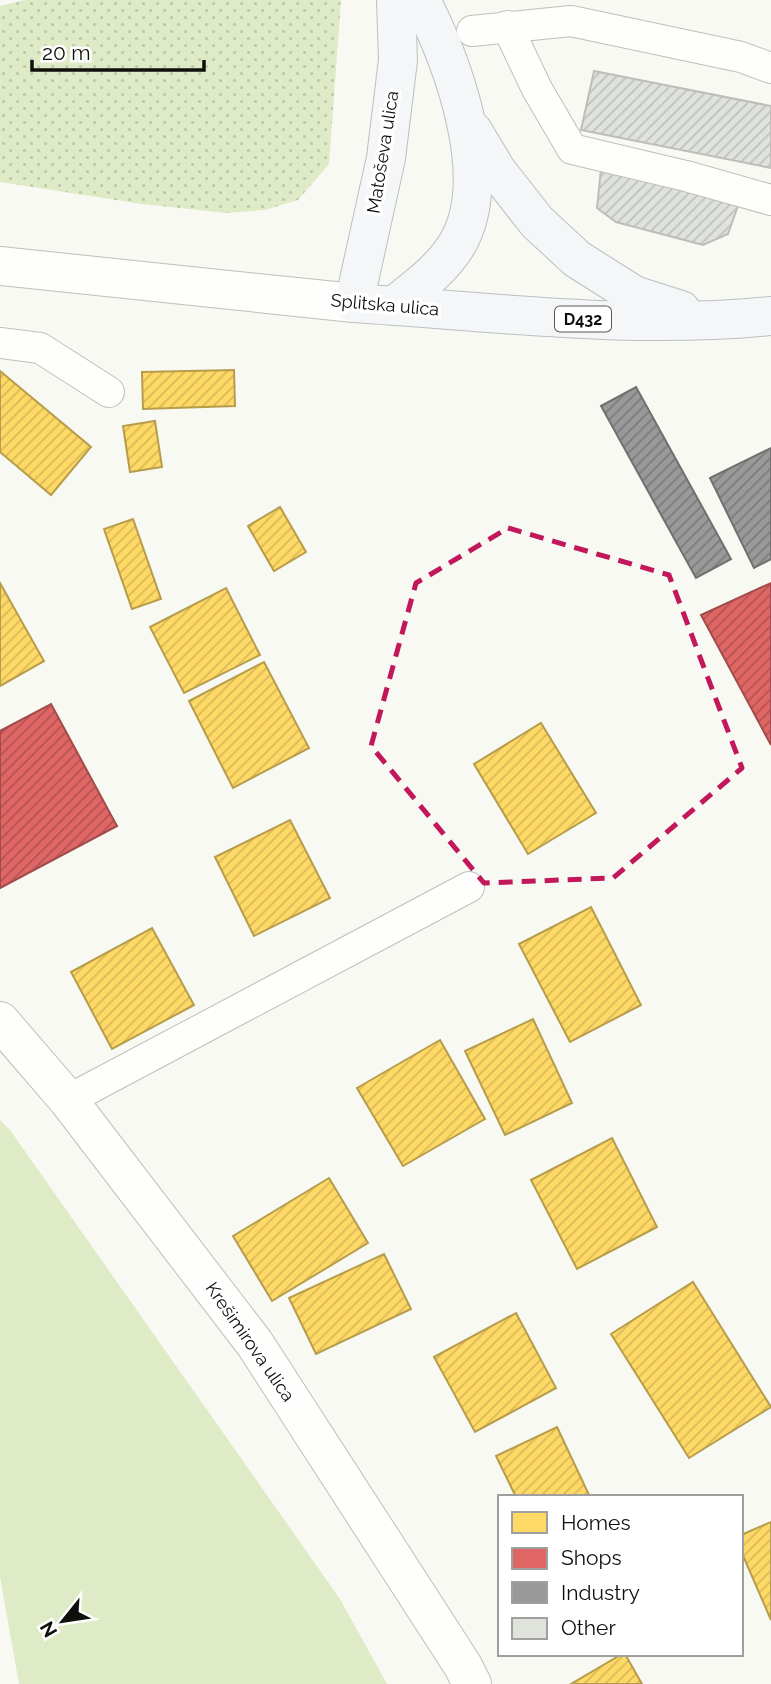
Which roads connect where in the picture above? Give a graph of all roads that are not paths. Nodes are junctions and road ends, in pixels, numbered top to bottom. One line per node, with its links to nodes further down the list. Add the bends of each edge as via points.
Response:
1 (396, 0): 9 (main road, Matoševa ulica, via 398,60 386,158)
2 (421, 0): 6 (main road)
3 (507, 26): 4 (lane); 5 (lane, via 571,21 741,57); 7 (lane, via 572,149)
4 (472, 31)
5 (771, 68)
6 (466, 120): 10 (main road, via 474,169 469,214 457,245 436,273); 12 (main road, via 497,171 537,222 577,259 634,295)
7 (771, 200)
8 (0, 267): 9 (main road, Splitska ulica)
9 (354, 303): 10 (main road, Splitska ulica / D432)
10 (395, 305): 12 (main road, Splitska ulica / D432, via 559,319)
11 (771, 316): 12 (main road, Splitska ulica / D432)
12 (716, 321)
13 (0, 343): 14 (lane, via 40,348)
14 (109, 392)
15 (469, 887): 17 (lane)
16 (0, 1021): 17 (main road, Krešimirova ulica)
17 (68, 1100): 18 (main road, Krešimirova ulica, via 255,1344)
18 (472, 1684)

